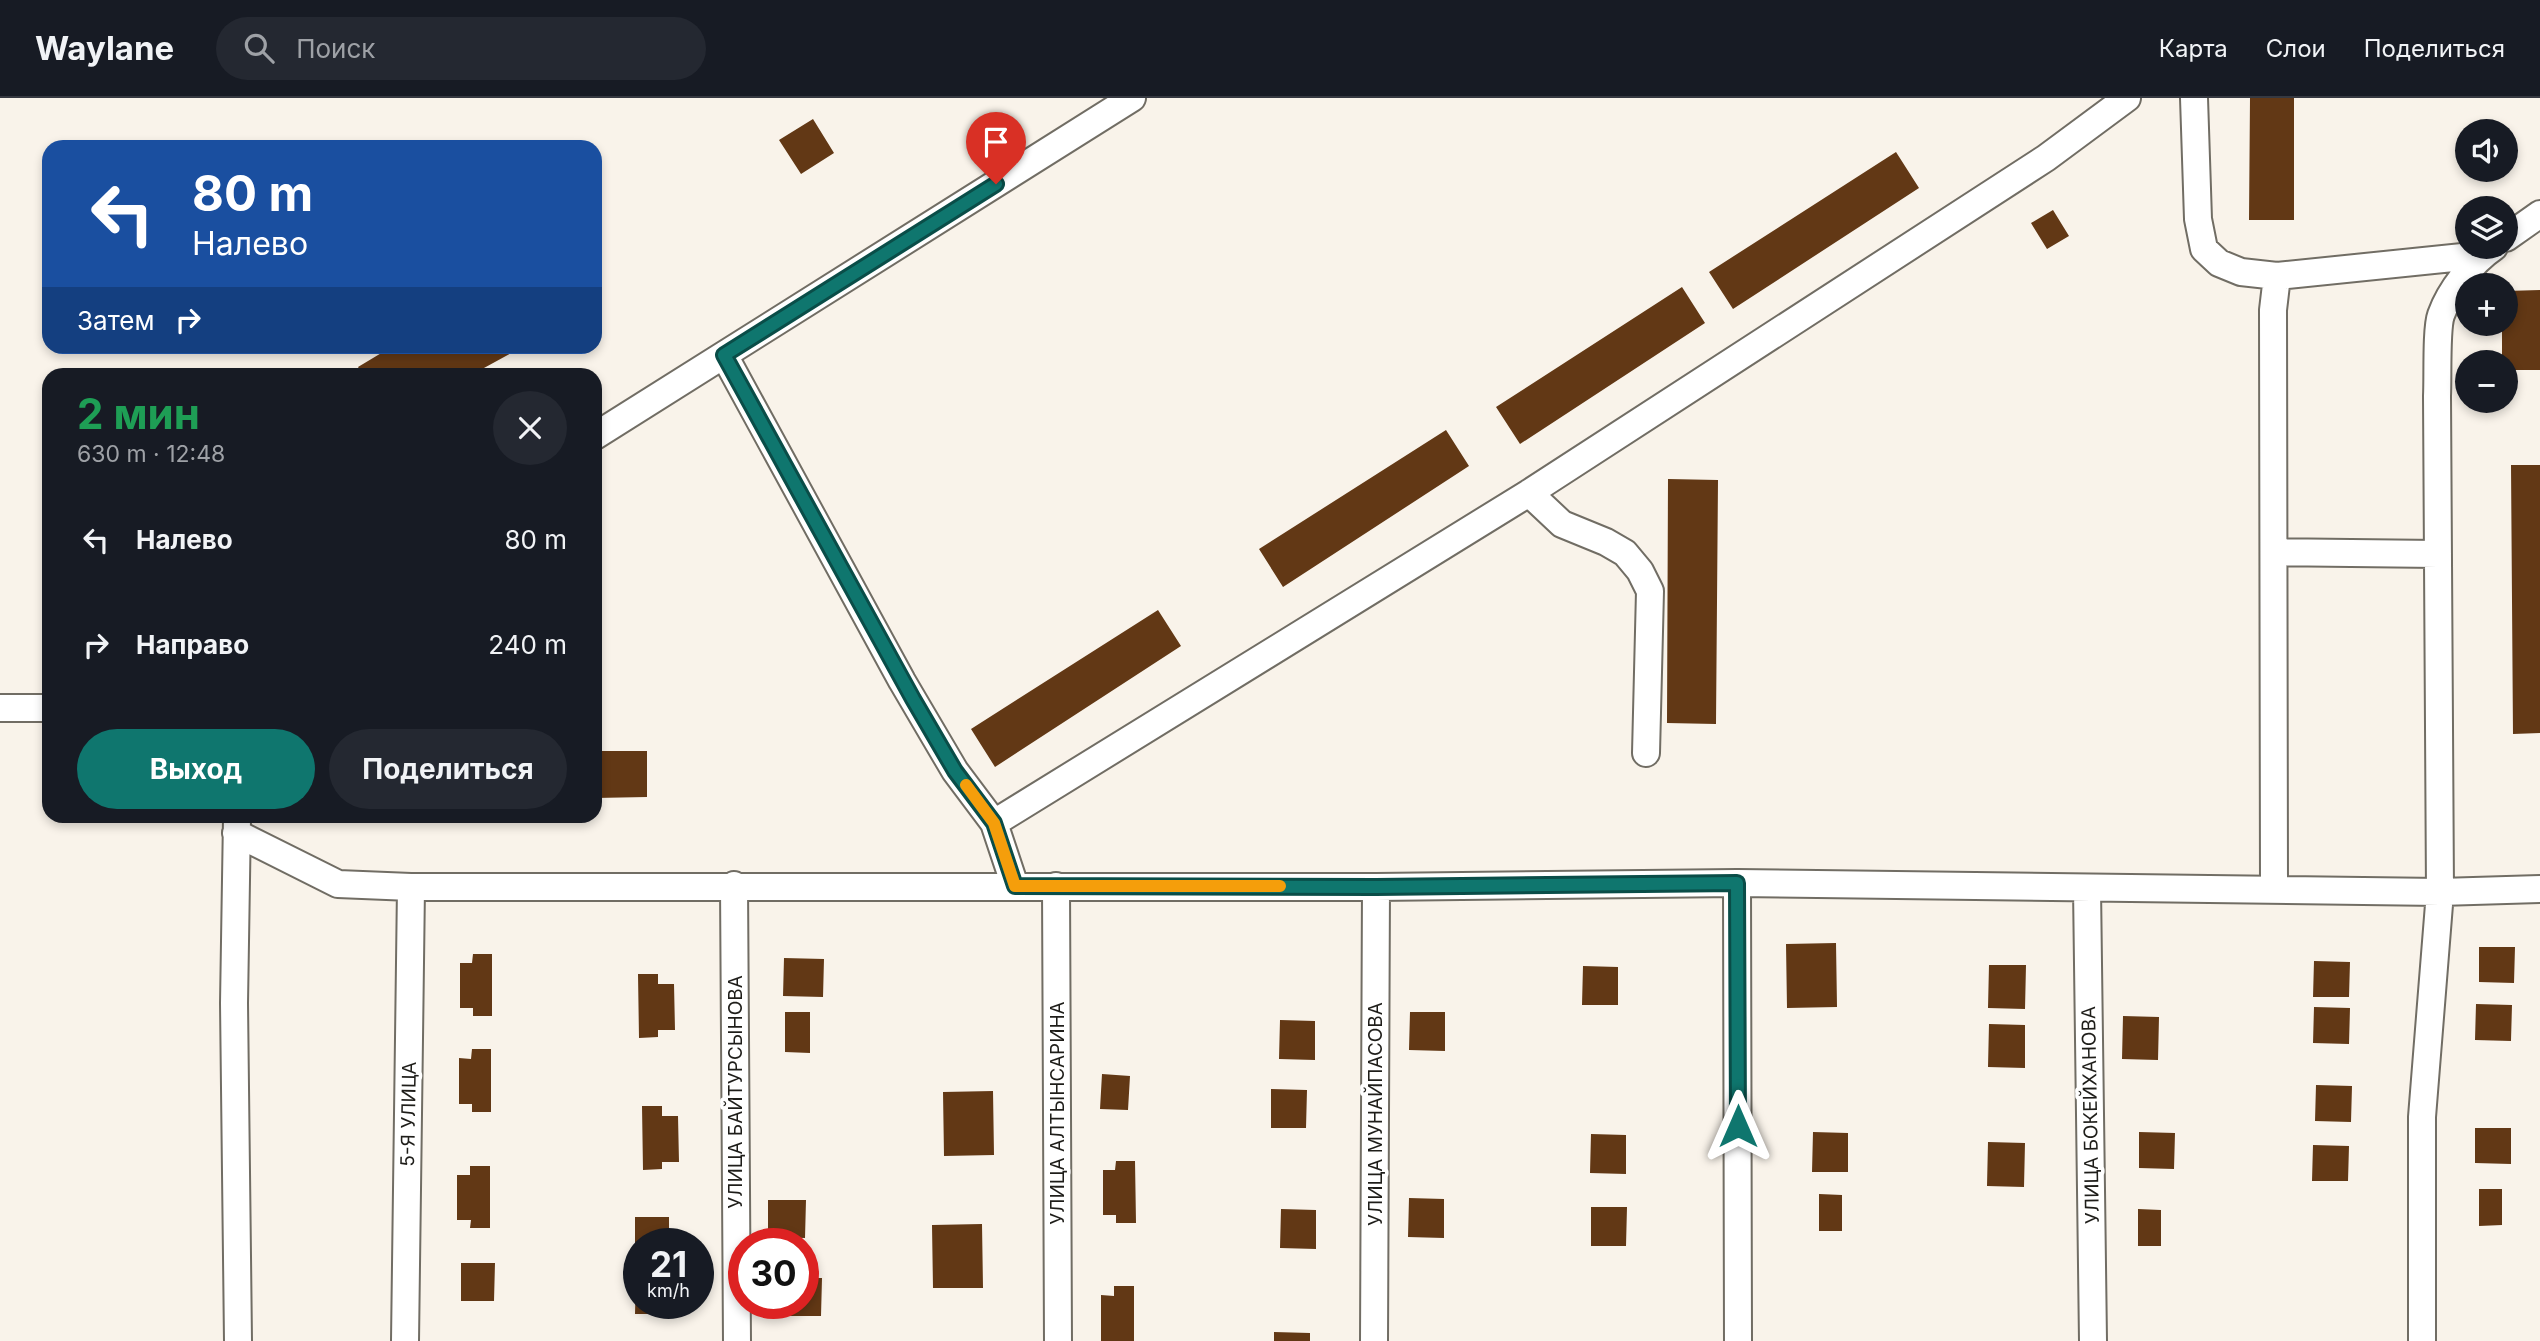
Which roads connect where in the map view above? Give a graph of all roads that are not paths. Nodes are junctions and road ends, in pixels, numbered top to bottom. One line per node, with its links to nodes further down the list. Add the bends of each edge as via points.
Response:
1 (1132, 98): 9 (street)
2 (2127, 98): 11 (street, via 2046,158)
3 (2194, 98): 8 (street, via 2198,219 2204,249 2219,263 2241,272)
4 (2540, 214): 5 (street)
5 (2518, 230)
6 (2455, 255): 8 (street)
7 (2481, 259): 13 (street, via 2454,289 2440,316)
8 (2277, 276): 12 (street, via 2273,310)
9 (724, 355): 10 (street); 17 (street, via 909,692 955,771)
10 (602, 432)
11 (1529, 493): 16 (street, via 1562,524 1625,553 1650,591); 17 (street)
12 (2274, 552): 13 (street); 27 (street)
13 (2438, 554): 28 (street)
14 (0, 708): 15 (street)
15 (42, 708)
16 (1646, 753)
17 (994, 823): 21 (street)
18 (237, 824): 23 (street, via 338,884); 29 (street)
19 (1737, 883): 24 (street); 25 (street); 34 (street)
20 (734, 885): 21 (street); 23 (street); 31 (street, УЛИЦА БАЙТУРСЫНОВА)
21 (1015, 886): 22 (street)
22 (1056, 886): 24 (street); 32 (street, УЛИЦА АЛТЫНСАРИНА)
23 (411, 887): 30 (street, 5-Я УЛИЦА)
24 (1376, 887): 33 (street, УЛИЦА МУНАЙПАСОВА)
25 (2087, 888): 27 (street); 35 (street, УЛИЦА БОКЕЙХАНОВА)
26 (2540, 889): 28 (street)
27 (2274, 890): 28 (street)
28 (2440, 892): 36 (street, via 2422,1117)
29 (238, 1341)
30 (405, 1341)
31 (737, 1341)
32 (1058, 1341)
33 (1374, 1341)
34 (1738, 1341)
35 (2093, 1341)
36 (2422, 1341)

